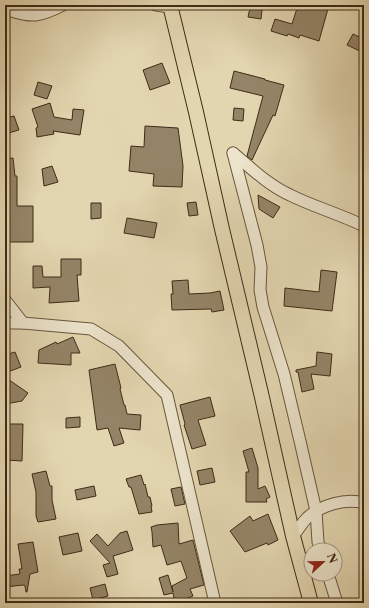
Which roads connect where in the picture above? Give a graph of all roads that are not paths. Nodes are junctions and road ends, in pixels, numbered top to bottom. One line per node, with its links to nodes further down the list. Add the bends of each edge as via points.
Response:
1 (63, 5): 4 (street, via 37,15)
2 (156, 5): 3 (street)
3 (170, 6): 11 (main road)
4 (5, 9)
5 (364, 226): 10 (street, via 290,195 268,182 233,153 261,266 260,290 263,307 284,374)
6 (5, 300): 8 (street)
7 (5, 323): 8 (street)
8 (23, 323): 14 (street, via 90,329 119,346 167,395)
9 (364, 503): 10 (street, via 334,503)
10 (316, 511): 11 (street); 12 (street)
11 (293, 536): 15 (main road)
12 (318, 542)
13 (330, 582): 16 (street)
14 (214, 603)
15 (311, 603)
16 (337, 603)

